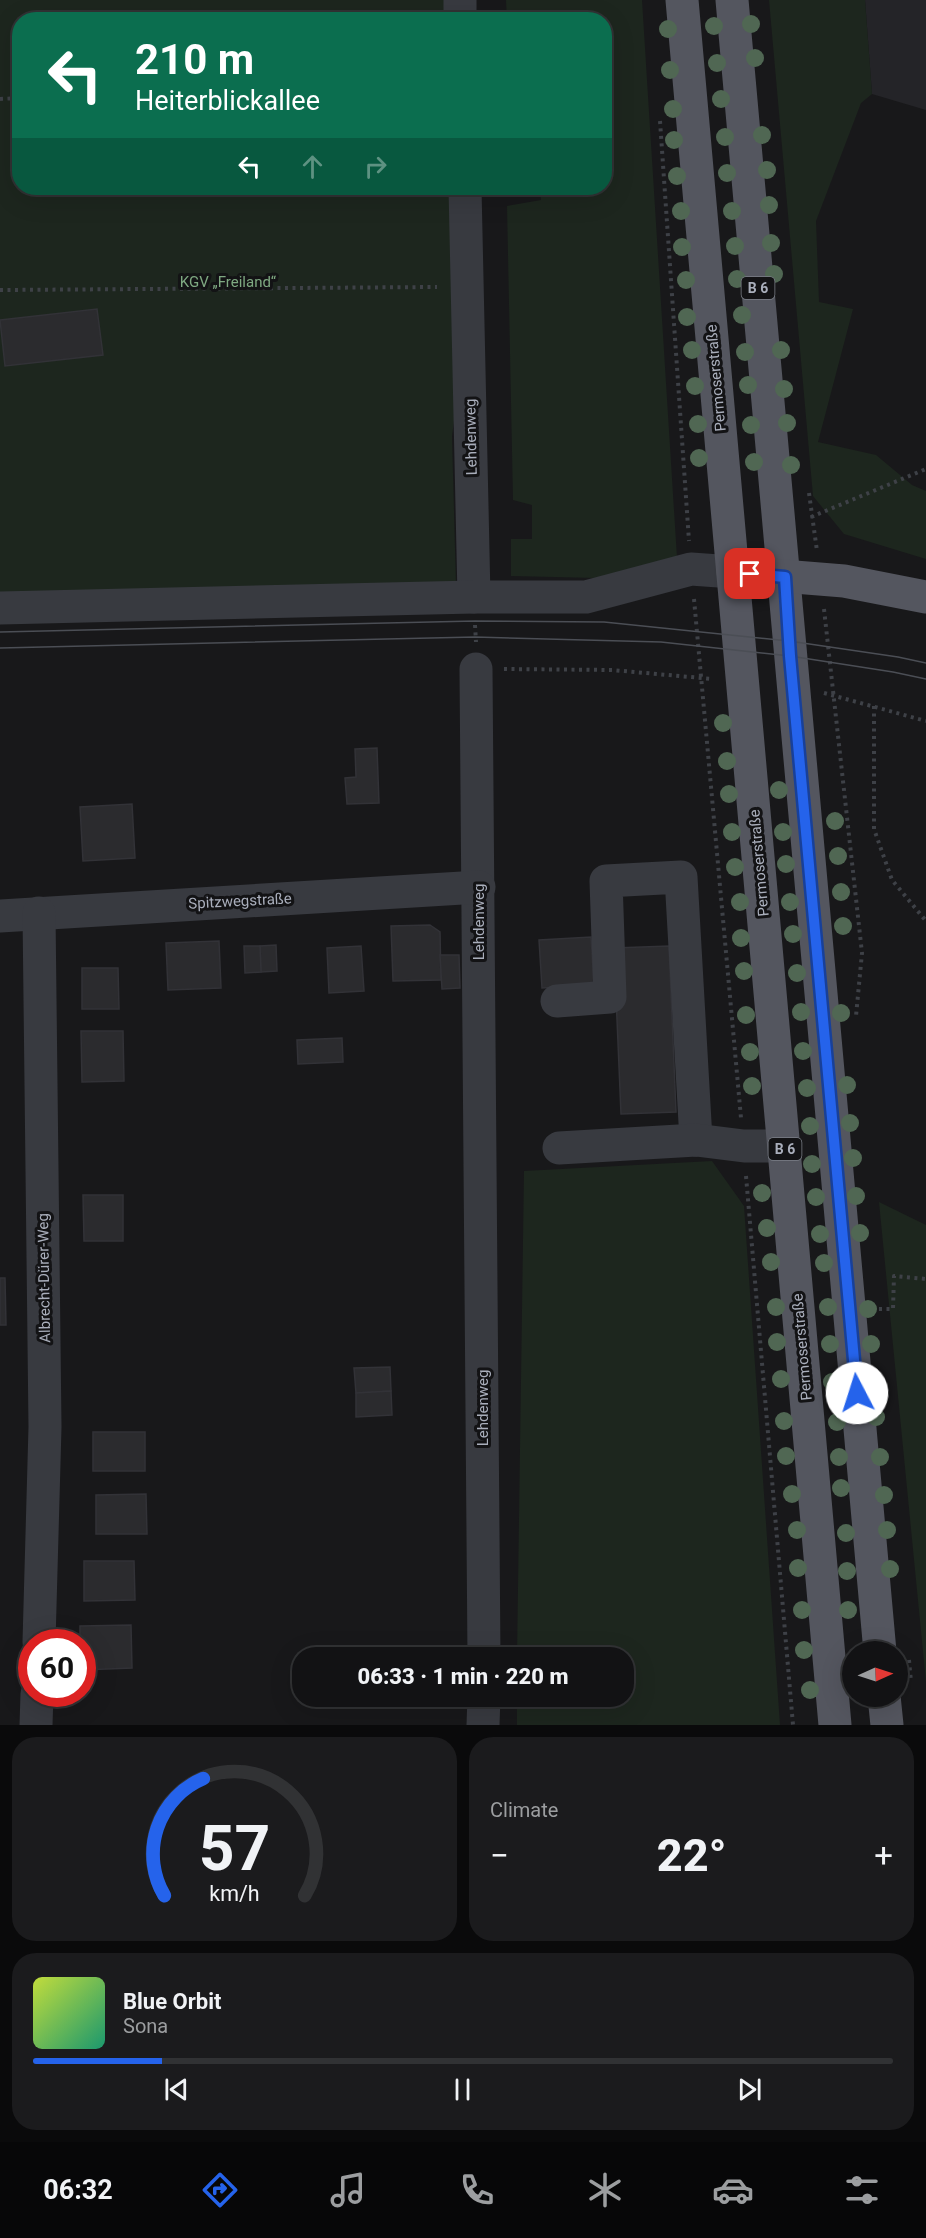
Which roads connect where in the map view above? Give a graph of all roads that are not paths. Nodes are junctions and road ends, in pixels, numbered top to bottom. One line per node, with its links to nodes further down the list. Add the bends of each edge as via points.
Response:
1 (682, 0): 4 (main road, Permoserstraße / B 6)
2 (732, 0): 5 (main road, B 6)
3 (465, 195): 6 (street, Lehdenweg)
4 (733, 572): 5 (main road); 6 (street, via 691,570 586,597); 15 (main road, Permoserstraße / B 6)
5 (785, 577): 7 (main road, via 844,581); 18 (main road, B 6)
6 (474, 597): 8 (street)
7 (926, 597)
8 (0, 608)
9 (476, 669): 10 (street, Lehdenweg)
10 (479, 887): 11 (street, Spitzwegstraße); 19 (street, Lehdenweg)
11 (39, 913): 12 (street, Spitzwegstraße); 17 (street, Albrecht-Dürer-Weg, via 45,1427)
12 (0, 916)
13 (557, 1001): 14 (street, via 610,997 606,881 681,877)
14 (696, 1140): 15 (street); 16 (street)
15 (784, 1146): 25 (main road, Permoserstraße / B 6)
16 (559, 1148)
17 (39, 1629)
18 (893, 1641)
19 (484, 1647)
20 (37, 1707): 23 (street)
21 (484, 1707): 24 (street)
22 (893, 1707): 26 (main road)
23 (36, 1725)
24 (483, 1725)
25 (835, 1725)
26 (887, 1725)

